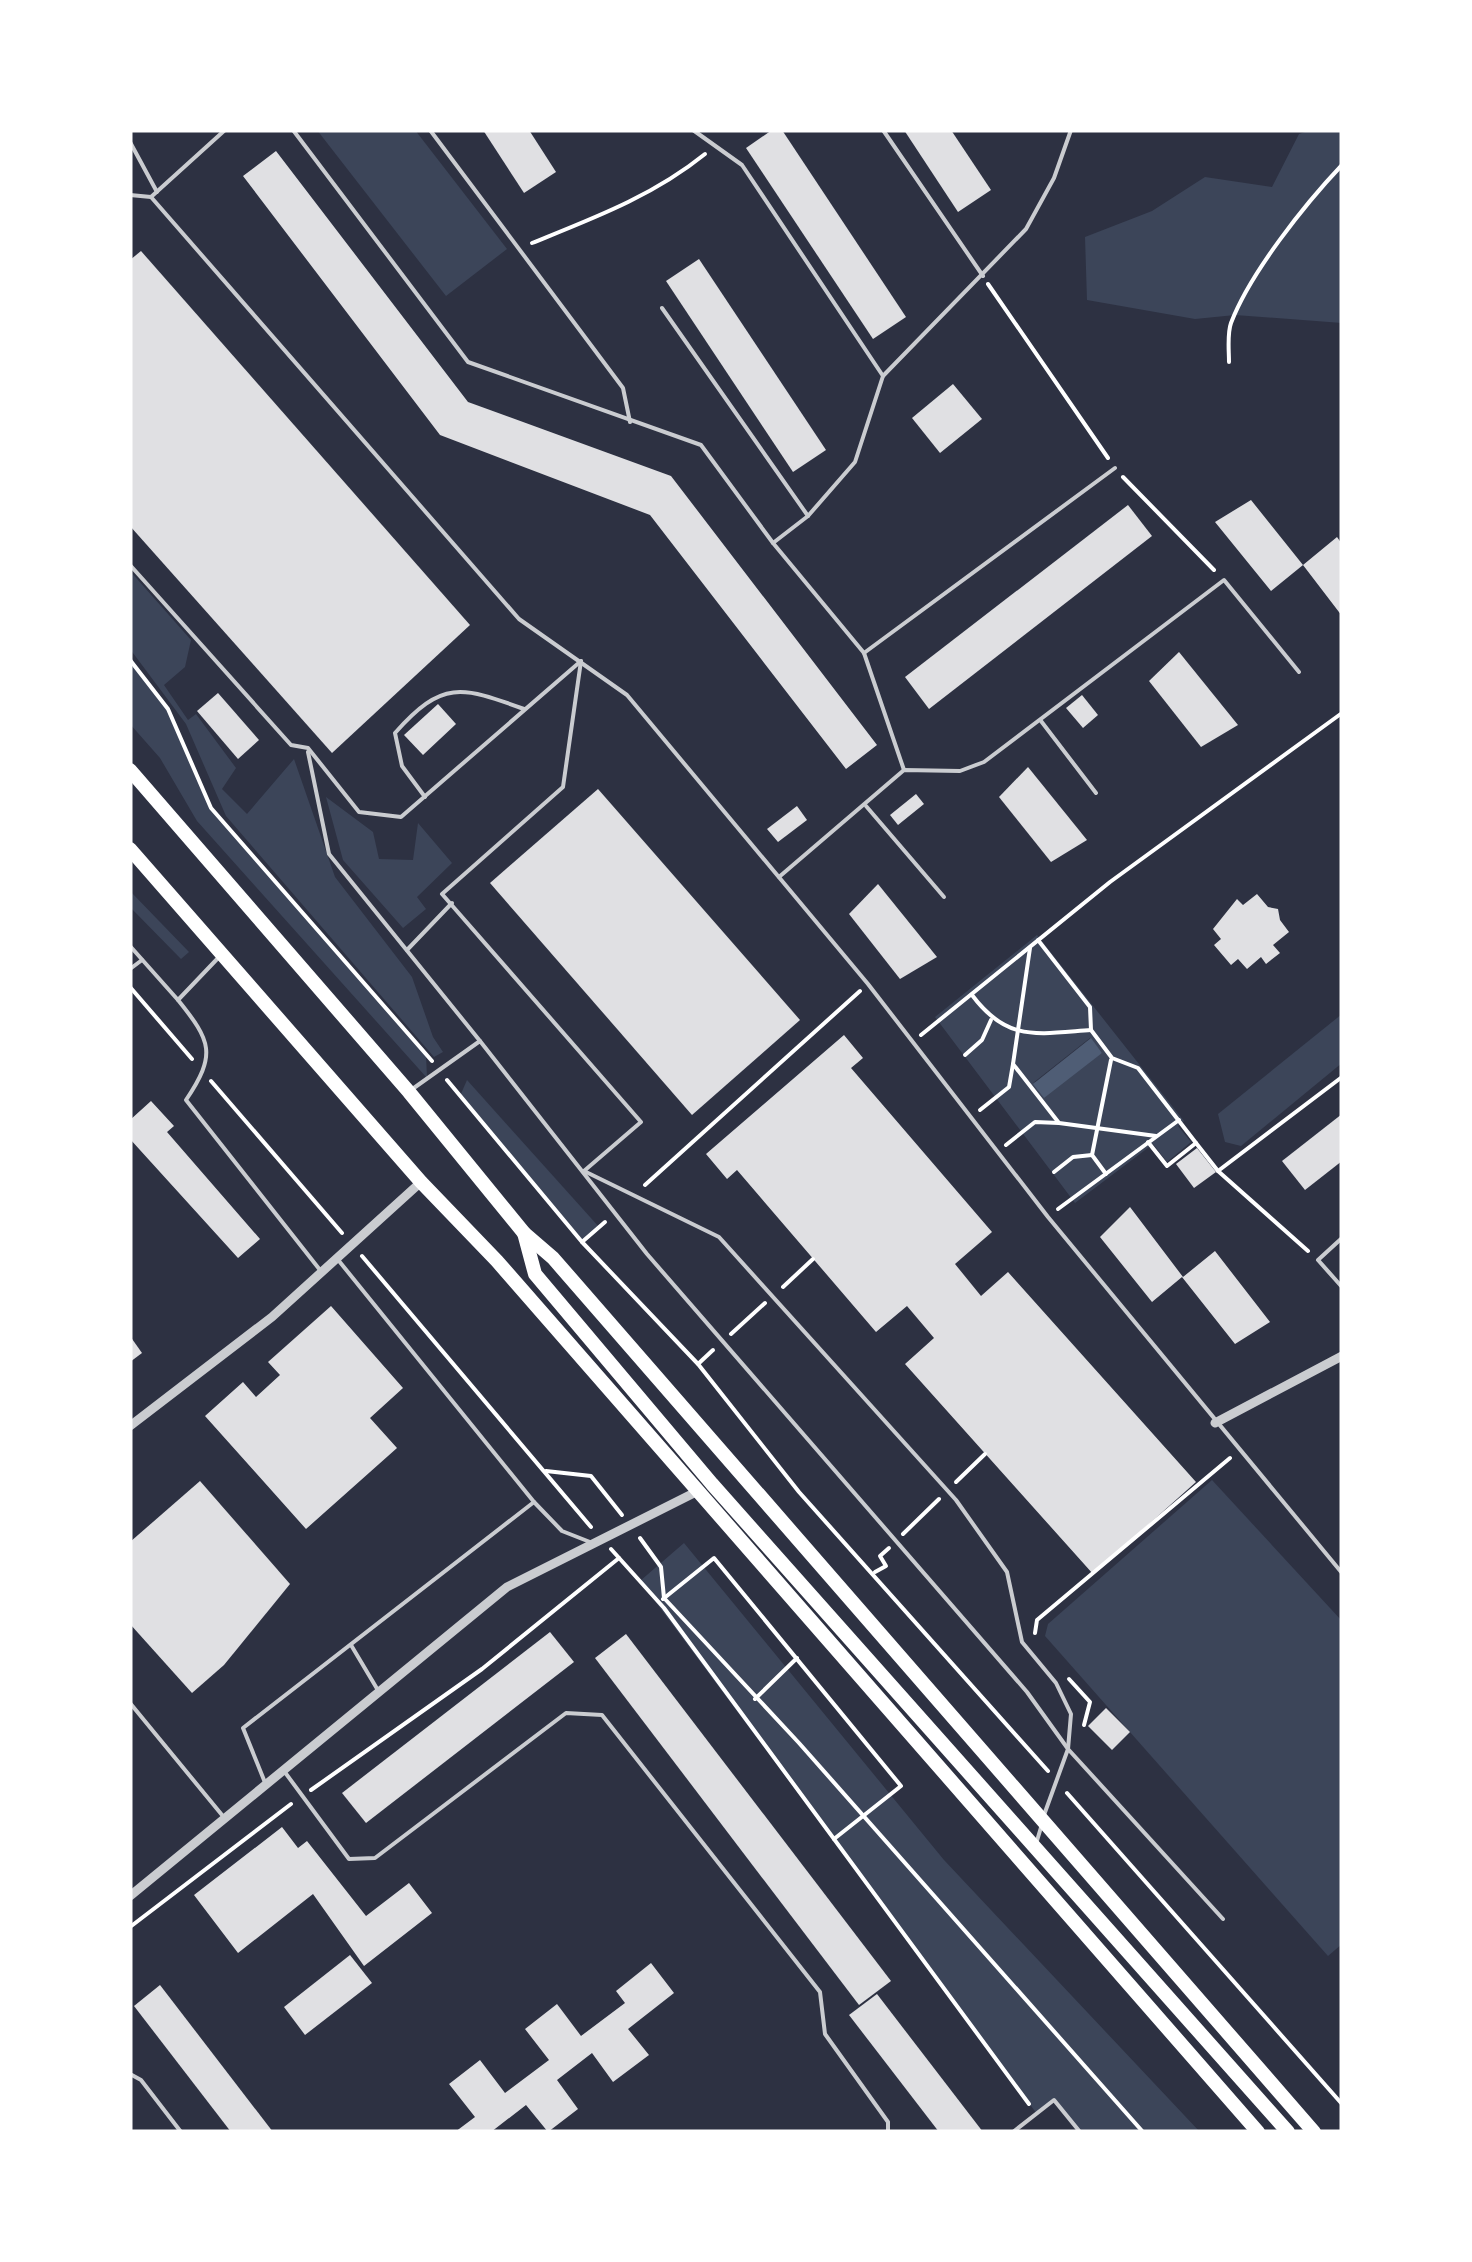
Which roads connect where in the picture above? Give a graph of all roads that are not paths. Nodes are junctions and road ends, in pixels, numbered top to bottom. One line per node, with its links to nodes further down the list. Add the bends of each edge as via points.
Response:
1 (225, 130): 8 (lane)
2 (293, 130): 14 (lane, via 468,362)
3 (430, 130): 14 (lane, via 623,388)
4 (693, 130): 13 (lane, via 742,166)
5 (883, 130): 11 (lane)
6 (1072, 130): 11 (lane, via 1026,229)
7 (130, 142): 8 (lane)
8 (157, 192): 10 (lane)
9 (130, 195): 10 (lane)
10 (151, 198): 20 (lane, via 519,619)
11 (983, 276): 13 (lane)
12 (662, 308): 16 (lane)
13 (883, 376): 16 (lane, via 855,462)
14 (630, 422): 17 (lane, via 701,444)
15 (1115, 468): 19 (lane)
16 (808, 516): 17 (lane)
17 (773, 543): 19 (lane)
18 (130, 565): 24 (lane, via 292,745)
19 (864, 653): 26 (lane)
20 (581, 661): 22 (lane); 31 (lane, via 627,695); 33 (lane, via 564,786 442,894)
21 (1298, 672): 23 (lane, via 1224,580)
22 (525, 710): 28 (lane); 28 (lane, via 478,692 450,690 421,703 395,733 402,766)
23 (1040, 720): 26 (lane, via 984,762 960,771); 27 (lane)
24 (308, 748): 28 (lane, via 359,812 401,817); 35 (lane, via 330,854)
25 (130, 770): 41 (main road)
26 (904, 770): 29 (lane)
27 (1096, 793)
28 (425, 796)
29 (864, 804): 31 (lane); 32 (lane)
30 (130, 849): 36 (main road)
31 (779, 877): 52 (lane)
32 (944, 896)
33 (452, 904): 35 (lane); 42 (lane, via 641,1122)
34 (130, 946): 37 (lane)
35 (407, 950): 40 (lane)
36 (221, 954): 39 (lane); 43 (main road)
37 (142, 960): 38 (lane); 39 (lane)
38 (130, 968)
39 (178, 1000): 48 (lane, via 204,1032 208,1052 204,1073 186,1100)
40 (480, 1040): 41 (lane); 42 (lane)
41 (409, 1092): 44 (main road)
42 (584, 1170): 62 (lane, via 646,1254 1027,1692); 62 (lane, via 719,1237 956,1500 1007,1572 1022,1642 1056,1682 1070,1714)
43 (421, 1182): 46 (street); 47 (main road)
44 (524, 1233): 49 (main road); 66 (main road, via 553,1258)
45 (1342, 1238): 50 (lane, via 1318,1260)
46 (338, 1260): 48 (street); 56 (lane)
47 (497, 1261): 49 (main road); 55 (main road)
48 (323, 1274): 53 (street)
49 (535, 1274): 54 (main road)
50 (1342, 1287)
51 (1342, 1356): 52 (street)
52 (1215, 1422): 58 (lane)
53 (130, 1426)
54 (712, 1484): 55 (main road); 67 (main road)
55 (696, 1492): 57 (street); 75 (main road)
56 (534, 1502): 57 (lane, via 562,1531); 59 (lane)
57 (599, 1543): 60 (street, via 507,1587)
58 (1342, 1572)
59 (351, 1645): 60 (lane); 64 (lane, via 243,1728)
60 (380, 1692): 63 (street)
61 (130, 1703): 65 (lane)
62 (1068, 1748): 66 (lane); 69 (lane)
63 (284, 1771): 64 (street); 72 (lane, via 349,1859 375,1858 566,1713 602,1716 820,1992 824,2034 888,2122)
64 (266, 1785): 65 (street)
65 (225, 1819): 68 (street)
66 (1042, 1823): 67 (lane); 77 (main road)
67 (1036, 1844): 76 (main road)
68 (130, 1896)
69 (1223, 1920)
70 (130, 2074): 71 (lane)
71 (181, 2132)
72 (888, 2132)
73 (1013, 2132): 74 (lane, via 1054,2100)
74 (1080, 2132)
75 (1258, 2132)
76 (1288, 2132)
77 (1314, 2132)

